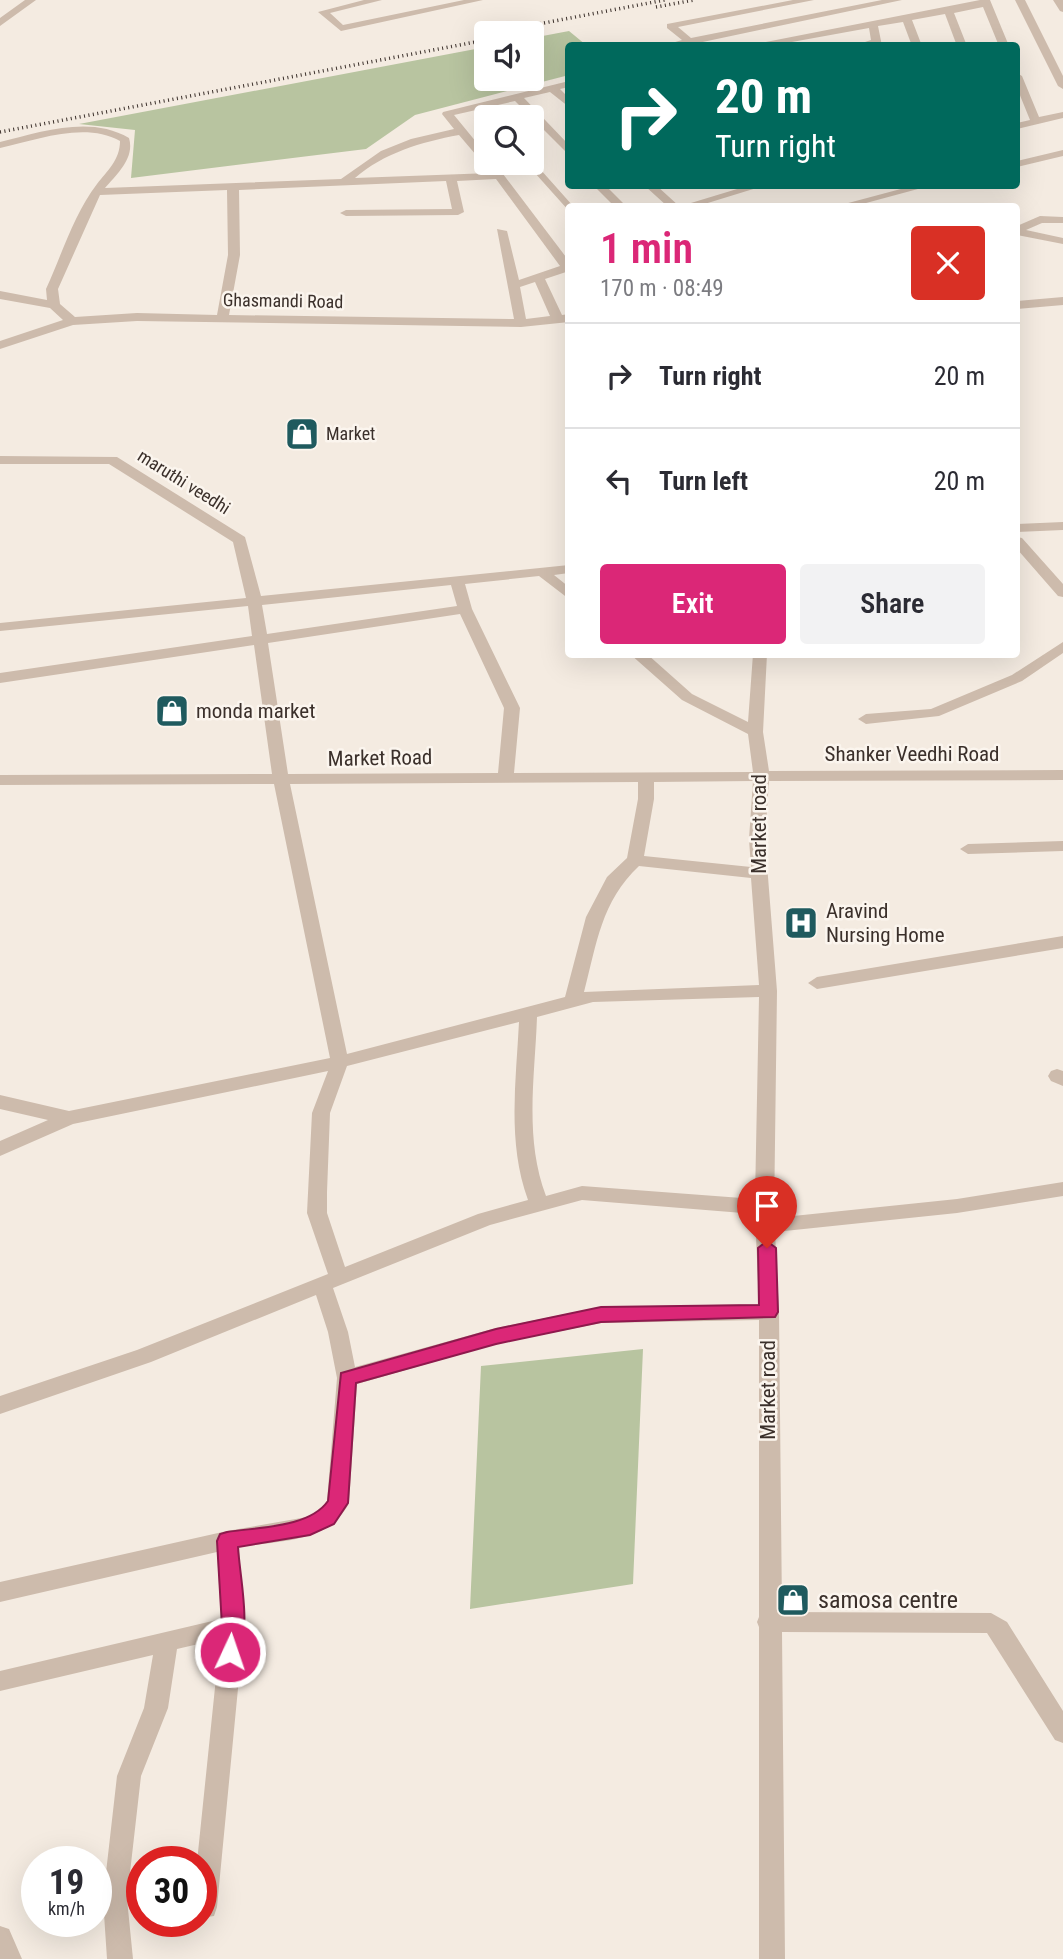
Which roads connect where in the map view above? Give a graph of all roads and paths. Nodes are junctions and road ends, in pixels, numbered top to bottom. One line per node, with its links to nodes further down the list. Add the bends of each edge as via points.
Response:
1 (31, 0): 14 (street)
2 (377, 0): 8 (street)
3 (478, 0): 9 (street)
4 (808, 0): 16 (street, via 670,26)
5 (897, 0): 17 (street)
6 (1020, 0): 25 (street)
7 (1058, 0): 12 (street)
8 (363, 1): 9 (street, via 323,12 341,28)
9 (449, 2)
10 (986, 2): 11 (street); 22 (street)
11 (948, 9): 13 (street); 21 (street)
12 (1063, 9)
13 (906, 16): 15 (street); 20 (street)
14 (0, 23)
15 (873, 23): 18 (street); 19 (street)
16 (691, 42)
17 (697, 42)
18 (771, 42)
19 (876, 42)
20 (916, 42)
21 (960, 42)
22 (1002, 42)
23 (1020, 83): 32 (street)
24 (565, 85): 26 (street)
25 (1063, 86)
26 (552, 88): 27 (street); 28 (street)
27 (517, 97): 29 (street); 37 (street)
28 (565, 100)
29 (488, 105)
30 (474, 108): 34 (street, via 447,114)
31 (1063, 115): 32 (street)
32 (1036, 122): 33 (street)
33 (1020, 125)
34 (462, 131): 36 (street); 43 (street, via 423,137 363,164)
35 (0, 145): 50 (street, via 68,131 119,134 127,150)
36 (474, 145)
37 (565, 148)
38 (1063, 153): 39 (street)
39 (1020, 163)
40 (541, 175): 52 (street)
41 (500, 176): 42 (street); 63 (street)
42 (451, 178): 43 (street); 57 (street, via 458,212)
43 (345, 181): 44 (street)
44 (233, 188): 50 (street); 71 (street, via 234,255)
45 (603, 189): 53 (street)
46 (655, 189): 54 (street)
47 (704, 189): 51 (street)
48 (739, 189): 51 (street)
49 (916, 189): 56 (street)
50 (96, 192): 70 (street, via 52,289)
51 (712, 197): 55 (street)
52 (565, 203)
53 (617, 203)
54 (670, 203)
55 (695, 203)
56 (856, 203)
57 (346, 213)
58 (1063, 220): 59 (street, via 1040,219)
59 (1020, 229)
60 (501, 231): 66 (street)
61 (1020, 232): 62 (street)
62 (1063, 242)
63 (565, 263)
64 (565, 268): 65 (street)
65 (539, 278): 66 (street); 72 (street)
66 (514, 285): 74 (street)
67 (0, 295): 70 (street)
68 (1063, 301): 69 (street)
69 (1020, 304)
70 (54, 305): 73 (street)
71 (223, 317): 73 (street, Ghasmandi Road); 74 (street, Ghasmandi Road)
72 (563, 319): 74 (street, Ghasmandi Road)
73 (72, 321): 75 (street, Ghasmandi Road)
74 (521, 323)
75 (0, 345)
76 (0, 460): 85 (street, maruthi veedhi, via 112,460 240,540)
77 (1063, 526): 78 (street)
78 (1020, 528)
79 (1020, 544): 84 (street)
80 (565, 569): 81 (street)
81 (542, 572): 82 (street); 83 (street)
82 (457, 581): 85 (street); 86 (street)
83 (565, 592)
84 (1063, 593)
85 (255, 603): 87 (street); 88 (street, maruthi veedhi)
86 (465, 609): 88 (street); 98 (street, via 512,708)
87 (0, 627)
88 (260, 640): 92 (street); 100 (street, maruthi veedhi)
89 (1063, 646): 93 (street, via 1017,678 934,713)
90 (642, 658): 94 (street, via 687,697)
91 (760, 658): 94 (street, Market road)
92 (0, 678)
93 (866, 719)
94 (755, 732): 95 (street, Market road)
95 (761, 774): 96 (street, Market Road); 97 (street, Shanker Veedhi Road); 104 (street, Market road)
96 (646, 775): 98 (street, Market Road); 103 (street)
97 (1063, 775)
98 (506, 776): 100 (street, Market Road)
99 (0, 780): 100 (street, Market Road)
100 (281, 781): 110 (street, maruthi veedhi)
101 (1063, 846): 102 (street)
102 (968, 849)
103 (635, 860): 104 (street); 108 (street, via 613,881 595,917)
104 (759, 873): 107 (street, Market road)
105 (1063, 942): 106 (street)
106 (817, 983)
107 (768, 991): 108 (street, via 617,993); 116 (street, Market road)
108 (573, 1002): 109 (street)
109 (528, 1014): 110 (street); 115 (street, via 524,1149 526,1172)
110 (340, 1062): 112 (street); 117 (street, via 320,1113 317,1213)
111 (0, 1102): 112 (street)
112 (69, 1118): 113 (street)
113 (0, 1149)
114 (1063, 1189): 116 (street, via 957,1206)
115 (539, 1205): 116 (street, via 582,1193); 117 (street, via 485,1219)
116 (765, 1217): 118 (street, Market road)
117 (330, 1280): 119 (street); 120 (street, via 144,1356)
118 (769, 1312): 119 (street, via 601,1315 496,1336); 123 (street, Market road)
119 (347, 1378): 121 (street, via 338,1503 327,1518 310,1526)
120 (0, 1405)
121 (227, 1541): 122 (street); 124 (street)
122 (0, 1592)
123 (768, 1622): 127 (street, via 991,1623); 132 (street, Market road)
124 (233, 1626): 125 (street); 128 (street)
125 (167, 1642): 126 (street); 131 (street, via 156,1708 129,1776 115,1899)
126 (0, 1681)
127 (1063, 1732)
128 (211, 1846)
129 (0, 1938): 130 (street)
130 (9, 1959)
131 (120, 1959)
132 (772, 1959)

